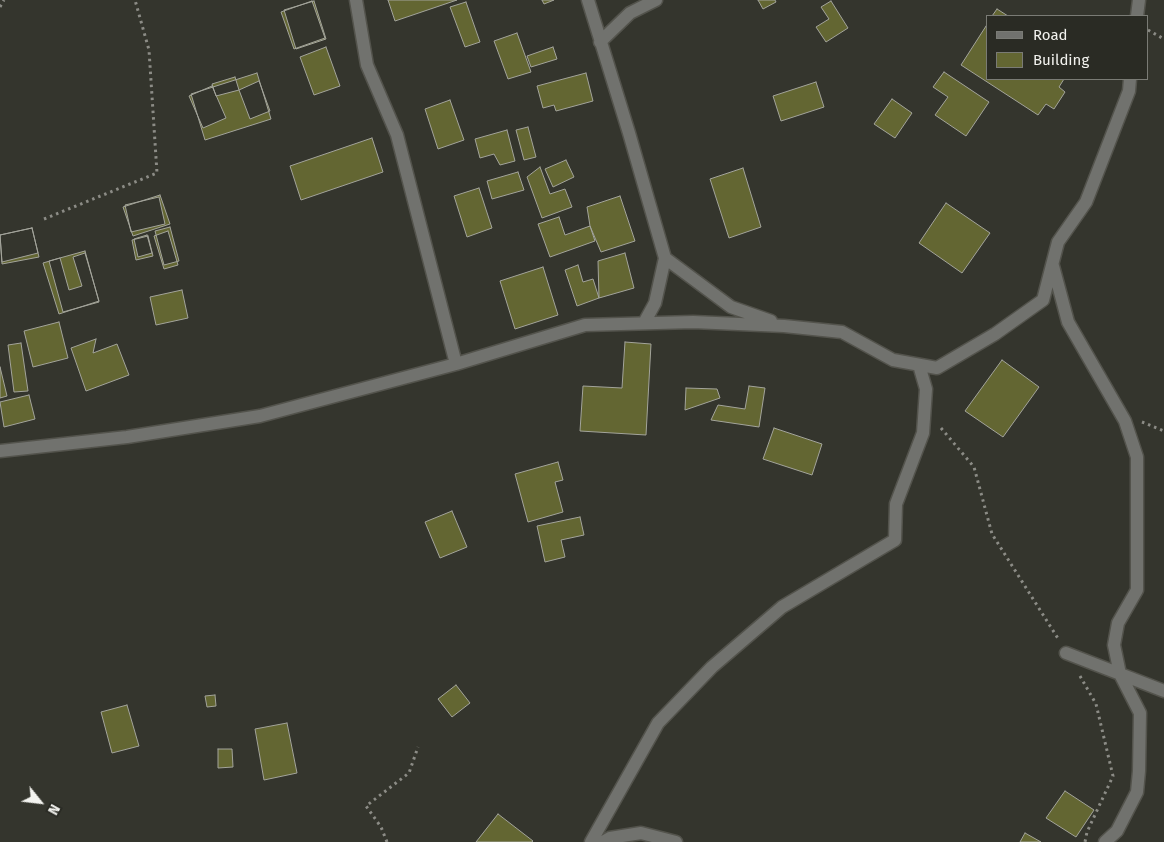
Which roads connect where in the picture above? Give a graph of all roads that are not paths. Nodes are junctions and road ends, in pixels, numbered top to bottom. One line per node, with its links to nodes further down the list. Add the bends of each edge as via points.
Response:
1 (356, 0): 12 (street, via 367,65 397,135)
2 (588, 0): 6 (street)
3 (656, 0): 6 (street, via 630,13)
4 (1139, 0): 5 (street)
5 (1137, 15)
6 (600, 42): 8 (street)
7 (1130, 80): 9 (street, via 1129,91 1086,202 1058,242)
8 (665, 258): 10 (street, via 654,303); 11 (street, via 731,307)
9 (1052, 264): 13 (street, via 1043,300 995,334 937,368); 16 (street, via 1068,322 1125,422 1137,457 1137,590 1118,623 1114,645)
10 (644, 323): 11 (street); 12 (street, via 585,325)
11 (784, 326): 13 (street, via 842,332 892,360)
12 (456, 364): 14 (street, via 260,416 127,437)
13 (919, 365): 18 (street, via 926,390 923,433 896,504 896,540 782,607 712,667 658,722)
14 (0, 451)
15 (1066, 653): 16 (street)
16 (1120, 674): 17 (street); 21 (street, via 1140,712 1140,772 1137,792 1117,831)
17 (1164, 691)
18 (591, 842)
19 (603, 842): 20 (street, via 641,833)
20 (676, 842)
21 (1104, 842)

